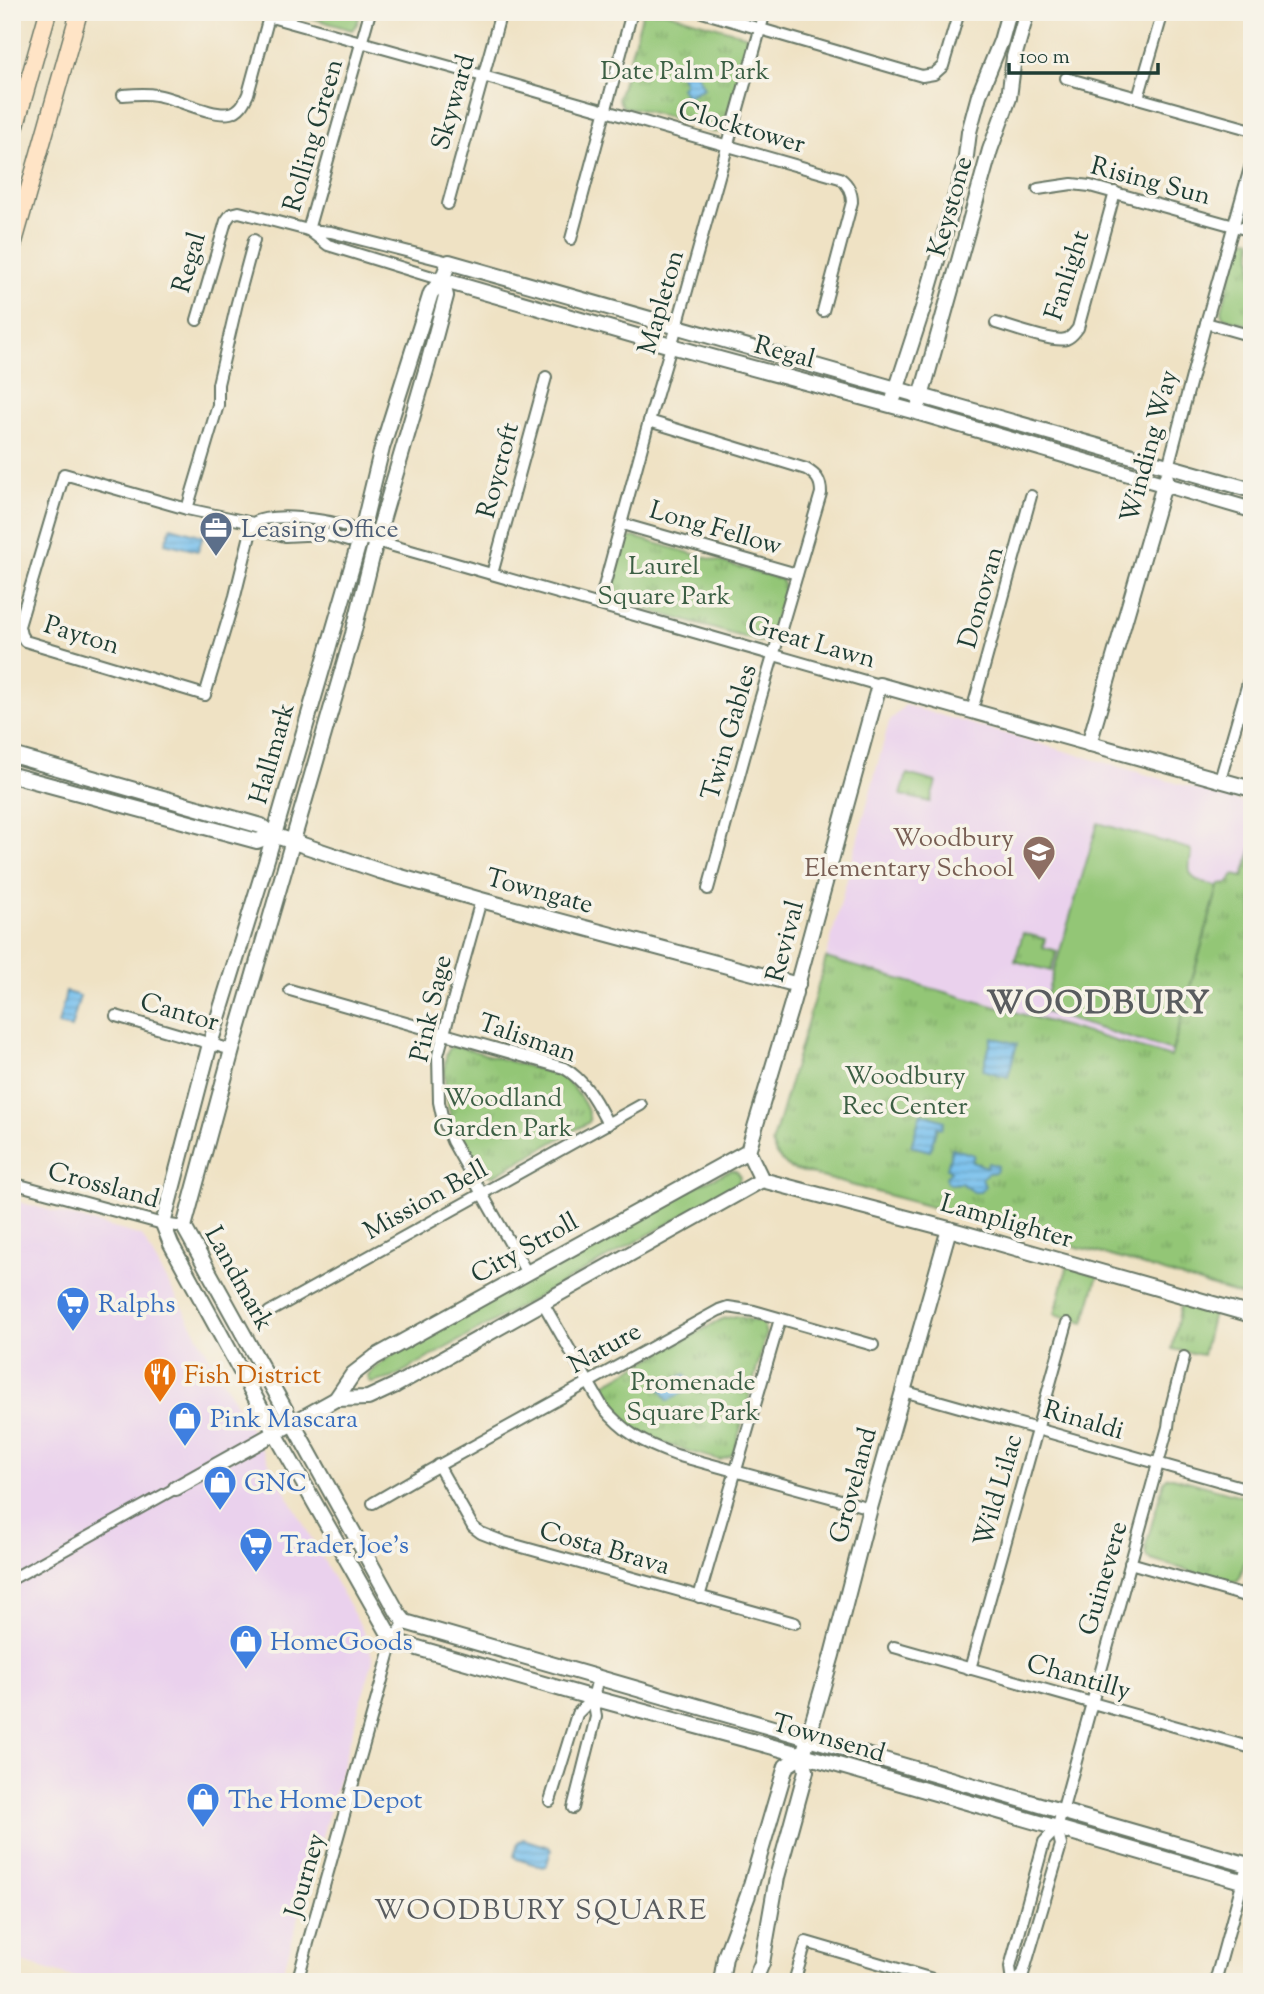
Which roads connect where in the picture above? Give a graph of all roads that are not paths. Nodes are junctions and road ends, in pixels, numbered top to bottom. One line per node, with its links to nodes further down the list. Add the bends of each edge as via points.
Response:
1 (48, 12): 20 (main road)
2 (79, 12): 34 (main road)
3 (253, 12): 13 (street, Clocktower)
4 (370, 12): 15 (street, Rolling Green)
5 (501, 12): 16 (street, Skyward)
6 (632, 12): 21 (street)
7 (702, 12): 14 (street)
8 (765, 12): 14 (street, Mapleton)
9 (959, 12): 14 (street, via 943,65 928,75)
10 (1010, 12): 45 (street, Keystone, via 979,95 965,164)
11 (1027, 12): 46 (street, Keystone, via 1014,57 1009,99 990,150)
12 (1163, 12): 19 (street)
13 (269, 14): 15 (street, Clocktower); 18 (street, via 248,94 236,111 218,113 155,94)
14 (760, 30): 24 (street, Mapleton)
15 (362, 43): 16 (street, Clocktower); 30 (street, Rolling Green)
16 (483, 76): 21 (street, Clocktower); 28 (street, Skyward)
17 (1066, 78): 19 (street)
18 (123, 94)
19 (1138, 98): 22 (street)
20 (18, 100): 23 (main road)
21 (605, 111): 24 (street, Clocktower); 32 (street)
22 (1252, 130)
23 (12, 139)
24 (727, 146): 37 (street, Clocktower, via 840,178 849,187 852,202); 41 (street, Mapleton)
25 (1252, 161): 29 (street, Winding Way)
26 (1038, 190): 27 (street, Rising Sun, via 1072,184)
27 (1115, 192): 29 (street, Rising Sun); 39 (street, Fanlight, via 1073,335 1058,341)
28 (448, 204)
29 (1233, 226): 31 (street, Rising Sun); 40 (street, Winding Way)
30 (308, 230): 35 (street, Regal); 36 (street, Regal, via 328,245); 38 (street, Regal, via 239,212 231,214)
31 (1252, 231)
32 (570, 239)
33 (254, 240): 54 (street, via 218,384 218,405)
34 (12, 249)
35 (449, 262): 36 (street, Hallmark); 41 (street, Regal)
36 (442, 280): 43 (street, Regal); 58 (street, Hallmark, via 431,293 380,455); 59 (street, Hallmark, via 446,296)
37 (823, 310)
38 (198, 320)
39 (996, 323)
40 (1206, 323): 42 (street); 50 (street, Winding Way)
41 (677, 326): 43 (street, Mapleton); 45 (street, Regal)
42 (1252, 336)
43 (671, 345): 47 (street, Regal); 49 (street, Mapleton)
44 (547, 377): 60 (street, Roycroft)
45 (897, 389): 46 (street, Regal); 47 (street, Keystone)
46 (921, 395): 48 (street, Keystone); 50 (street, Regal)
47 (892, 406): 48 (street, Regal)
48 (916, 412): 51 (street, Regal)
49 (649, 421): 57 (street, Mapleton); 61 (street, Twin Gables, via 806,469 818,478 821,492)
50 (1168, 467): 51 (street, Winding Way); 52 (street, Regal)
51 (1164, 485): 55 (street, Regal); 67 (street, Winding Way)
52 (1252, 490)
53 (1031, 496): 66 (street, Donovan)
54 (187, 509): 56 (street, Payton); 56 (street, Payton, via 64,474 19,626 25,641 205,695)
55 (1252, 510)
56 (253, 523): 58 (street, Payton, via 259,530 285,536 324,534 348,541); 58 (street, Payton, via 261,518 305,517 349,528)
57 (622, 524): 61 (street, Long Fellow); 62 (street, Mapleton)
58 (360, 539): 59 (street, Great Lawn); 72 (street, Hallmark)
59 (376, 541): 60 (street, Great Lawn); 73 (street, Hallmark)
60 (492, 574): 62 (street, Great Lawn)
61 (797, 574): 63 (street, Twin Gables)
62 (599, 605): 63 (street, Great Lawn)
63 (774, 655): 65 (street, Great Lawn); 74 (street, Twin Gables)
64 (1252, 669): 70 (street)
65 (879, 685): 66 (street, Great Lawn); 76 (street, Revival)
66 (972, 711): 67 (street, Great Lawn)
67 (1089, 744): 70 (street, Great Lawn)
68 (12, 755): 72 (street, Towngate, via 261,826)
69 (12, 775): 72 (street, Towngate, via 257,841)
70 (1220, 780): 71 (street, Great Lawn)
71 (1252, 789)
72 (273, 835): 73 (street, Towngate); 80 (street, Hallmark)
73 (293, 843): 75 (street, Towngate); 81 (street, Hallmark)
74 (709, 889)
75 (481, 900): 76 (street, Towngate); 79 (street, Pink Sage)
76 (798, 985): 84 (street, Revival)
77 (290, 990): 79 (street, Talisman)
78 (116, 1016): 80 (street, Cantor)
79 (444, 1033): 83 (street, Talisman, via 564,1068 584,1084); 87 (street, Pink Sage, via 437,1071 442,1116)
80 (210, 1044): 81 (street, Cantor); 89 (street, Hallmark)
81 (232, 1050): 88 (street, Hallmark)
82 (641, 1105): 83 (street, Mission Bell)
83 (608, 1124): 87 (street, Mission Bell)
84 (748, 1151): 85 (street); 91 (street, City Stroll)
85 (759, 1173): 90 (street, Lamplighter); 92 (street, City Stroll)
86 (12, 1183): 89 (street, Crossland)
87 (481, 1194): 91 (street, Pink Sage); 93 (street, Mission Bell)
88 (186, 1220): 89 (street, Crossland); 102 (street, Landmark)
89 (163, 1224): 104 (street, Landmark)
90 (949, 1229): 94 (street, Lamplighter); 100 (street, Groveland)
91 (527, 1273): 101 (street, City Stroll, via 375,1357 353,1374)
92 (543, 1303): 99 (street); 101 (street, City Stroll, via 368,1398)
93 (269, 1312)
94 (1252, 1315)
95 (780, 1319): 97 (street, Nature); 99 (street, Nature, via 728,1307); 107 (street)
96 (1067, 1324): 103 (street, Wild Lilac)
97 (873, 1345)
98 (1184, 1357): 105 (street, Guinevere)
99 (588, 1382): 106 (street, Nature); 107 (street, via 613,1420 646,1444)
100 (903, 1391): 103 (street, Rinaldi); 111 (street, Groveland)
101 (336, 1399): 102 (street, City Stroll)
102 (293, 1423): 104 (street, City Stroll); 117 (street, Landmark)
103 (1037, 1429): 105 (street, Rinaldi); 121 (street, Wild Lilac)
104 (274, 1432): 108 (street, City Stroll); 119 (street, Landmark)
105 (1158, 1464): 109 (street, Rinaldi); 112 (street, Guinevere)
106 (438, 1465): 110 (street, Nature); 115 (street, Costa Brava, via 468,1521 481,1533)
107 (735, 1471): 111 (street); 115 (street)
108 (176, 1488): 114 (street, City Stroll)
109 (1252, 1490)
110 (373, 1503)
111 (870, 1508): 125 (street, Groveland)
112 (1130, 1563): 116 (street); 124 (street, Guinevere)
113 (1252, 1571): 116 (street)
114 (12, 1579)
115 (699, 1597): 118 (street, Costa Brava)
116 (1248, 1597)
117 (405, 1622): 119 (street, Journey); 122 (street, Townsend)
118 (795, 1623)
119 (393, 1641): 123 (street, Townsend); 136 (street, Journey)
120 (894, 1647): 121 (street, Chantilly)
121 (970, 1669): 124 (street, Chantilly)
122 (598, 1678): 123 (street); 125 (street, Townsend)
123 (593, 1698): 127 (street, Townsend); 128 (street, via 577,1714); 129 (street, via 596,1717)
124 (1091, 1703): 126 (street, Chantilly); 130 (street, Guinevere)
125 (809, 1738): 127 (street, Groveland); 130 (street, Townsend)
126 (1252, 1748)
127 (803, 1755): 131 (street, Townsend); 137 (street, Groveland, via 786,1766); 138 (street, Groveland, via 806,1771)
128 (550, 1801)
129 (573, 1808)
130 (1062, 1812): 131 (street, Guinevere); 132 (street, Townsend)
131 (1057, 1828): 133 (street, Townsend); 141 (street, via 1045,1842 1010,1967); 141 (street, via 1061,1845 1023,1974)
132 (1249, 1866): 133 (street)
133 (1247, 1883): 142 (street)
134 (12, 1980): 135 (main road)
135 (19, 1982)
136 (297, 1982)
137 (721, 1982)
138 (754, 1982)
139 (794, 1982): 140 (street, via 806,1942)
140 (948, 1982)
141 (1013, 1982)
142 (1215, 1982)

